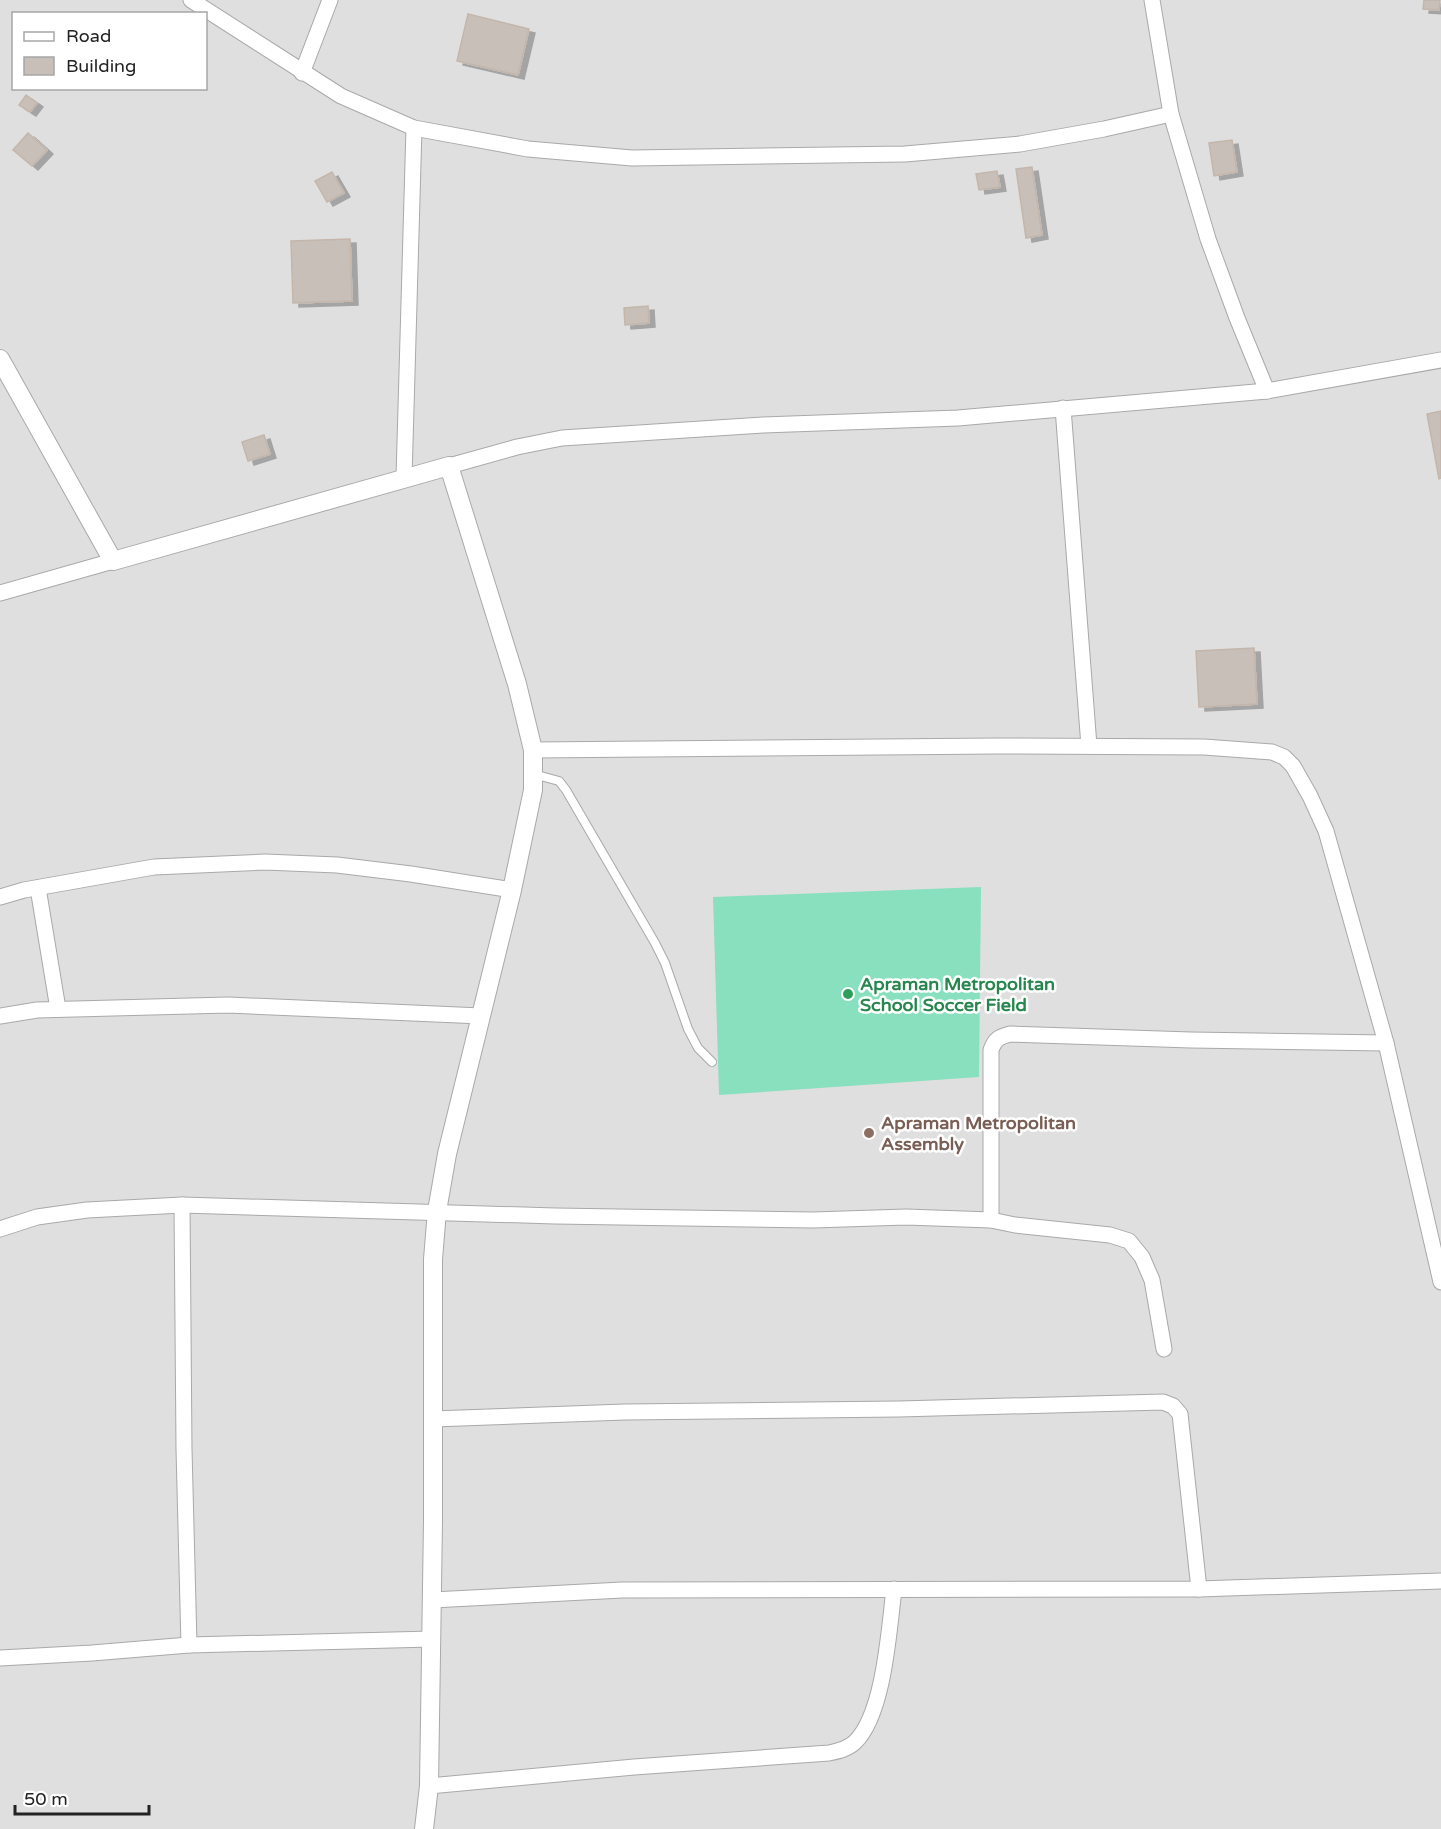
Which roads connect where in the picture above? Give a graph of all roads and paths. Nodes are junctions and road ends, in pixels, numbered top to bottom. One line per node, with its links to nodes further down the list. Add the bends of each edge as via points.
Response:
1 (191, 0): 4 (street)
2 (330, 0): 4 (street)
3 (1152, 0): 5 (street)
4 (302, 73): 6 (street, via 341,96)
5 (1171, 114): 6 (street, via 1020,144 905,154 632,158 528,149); 9 (street, via 1208,239)
6 (414, 128): 12 (street)
7 (0, 359): 13 (street)
8 (1441, 360): 9 (street)
9 (1267, 391): 10 (street)
10 (1063, 408): 11 (street, via 958,418 562,438); 15 (street)
11 (449, 466): 12 (street); 16 (street, via 517,684)
12 (404, 478): 13 (street)
13 (112, 561): 14 (street)
14 (0, 592)
15 (1089, 746): 16 (street); 24 (street, via 1272,752 1293,766 1326,831)
16 (533, 750): 17 (street)
17 (533, 774): 19 (street); 25 (lane, via 559,781 566,790 655,943 688,1029 698,1048)
18 (39, 888): 19 (street, via 154,867 265,862 337,865); 20 (street); 21 (street)
19 (513, 891): 23 (street)
20 (0, 897)
21 (57, 1009): 22 (street); 23 (street, via 228,1005)
22 (0, 1016)
23 (481, 1016): 27 (street)
24 (1386, 1043): 28 (street, via 1010,1034 999,1037 991,1050); 30 (street)
25 (712, 1062)
26 (182, 1205): 27 (street); 29 (street, via 87,1210 37,1217); 38 (street)
27 (437, 1212): 28 (street); 32 (street, via 433,1258)
28 (991, 1220): 31 (street, via 1110,1235 1129,1241 1142,1257 1152,1280)
29 (0, 1228)
30 (1441, 1282)
31 (1164, 1349)
32 (433, 1419): 34 (street, via 1163,1402 1180,1414); 36 (street)
33 (1441, 1581): 34 (street)
34 (1198, 1588): 35 (street)
35 (894, 1590): 36 (street, via 622,1590); 40 (street, via 878,1696 855,1743 842,1750)
36 (432, 1600): 37 (street)
37 (432, 1639): 38 (street); 40 (street)
38 (189, 1645): 39 (street)
39 (0, 1658)
40 (429, 1785): 41 (street)
41 (424, 1829)

